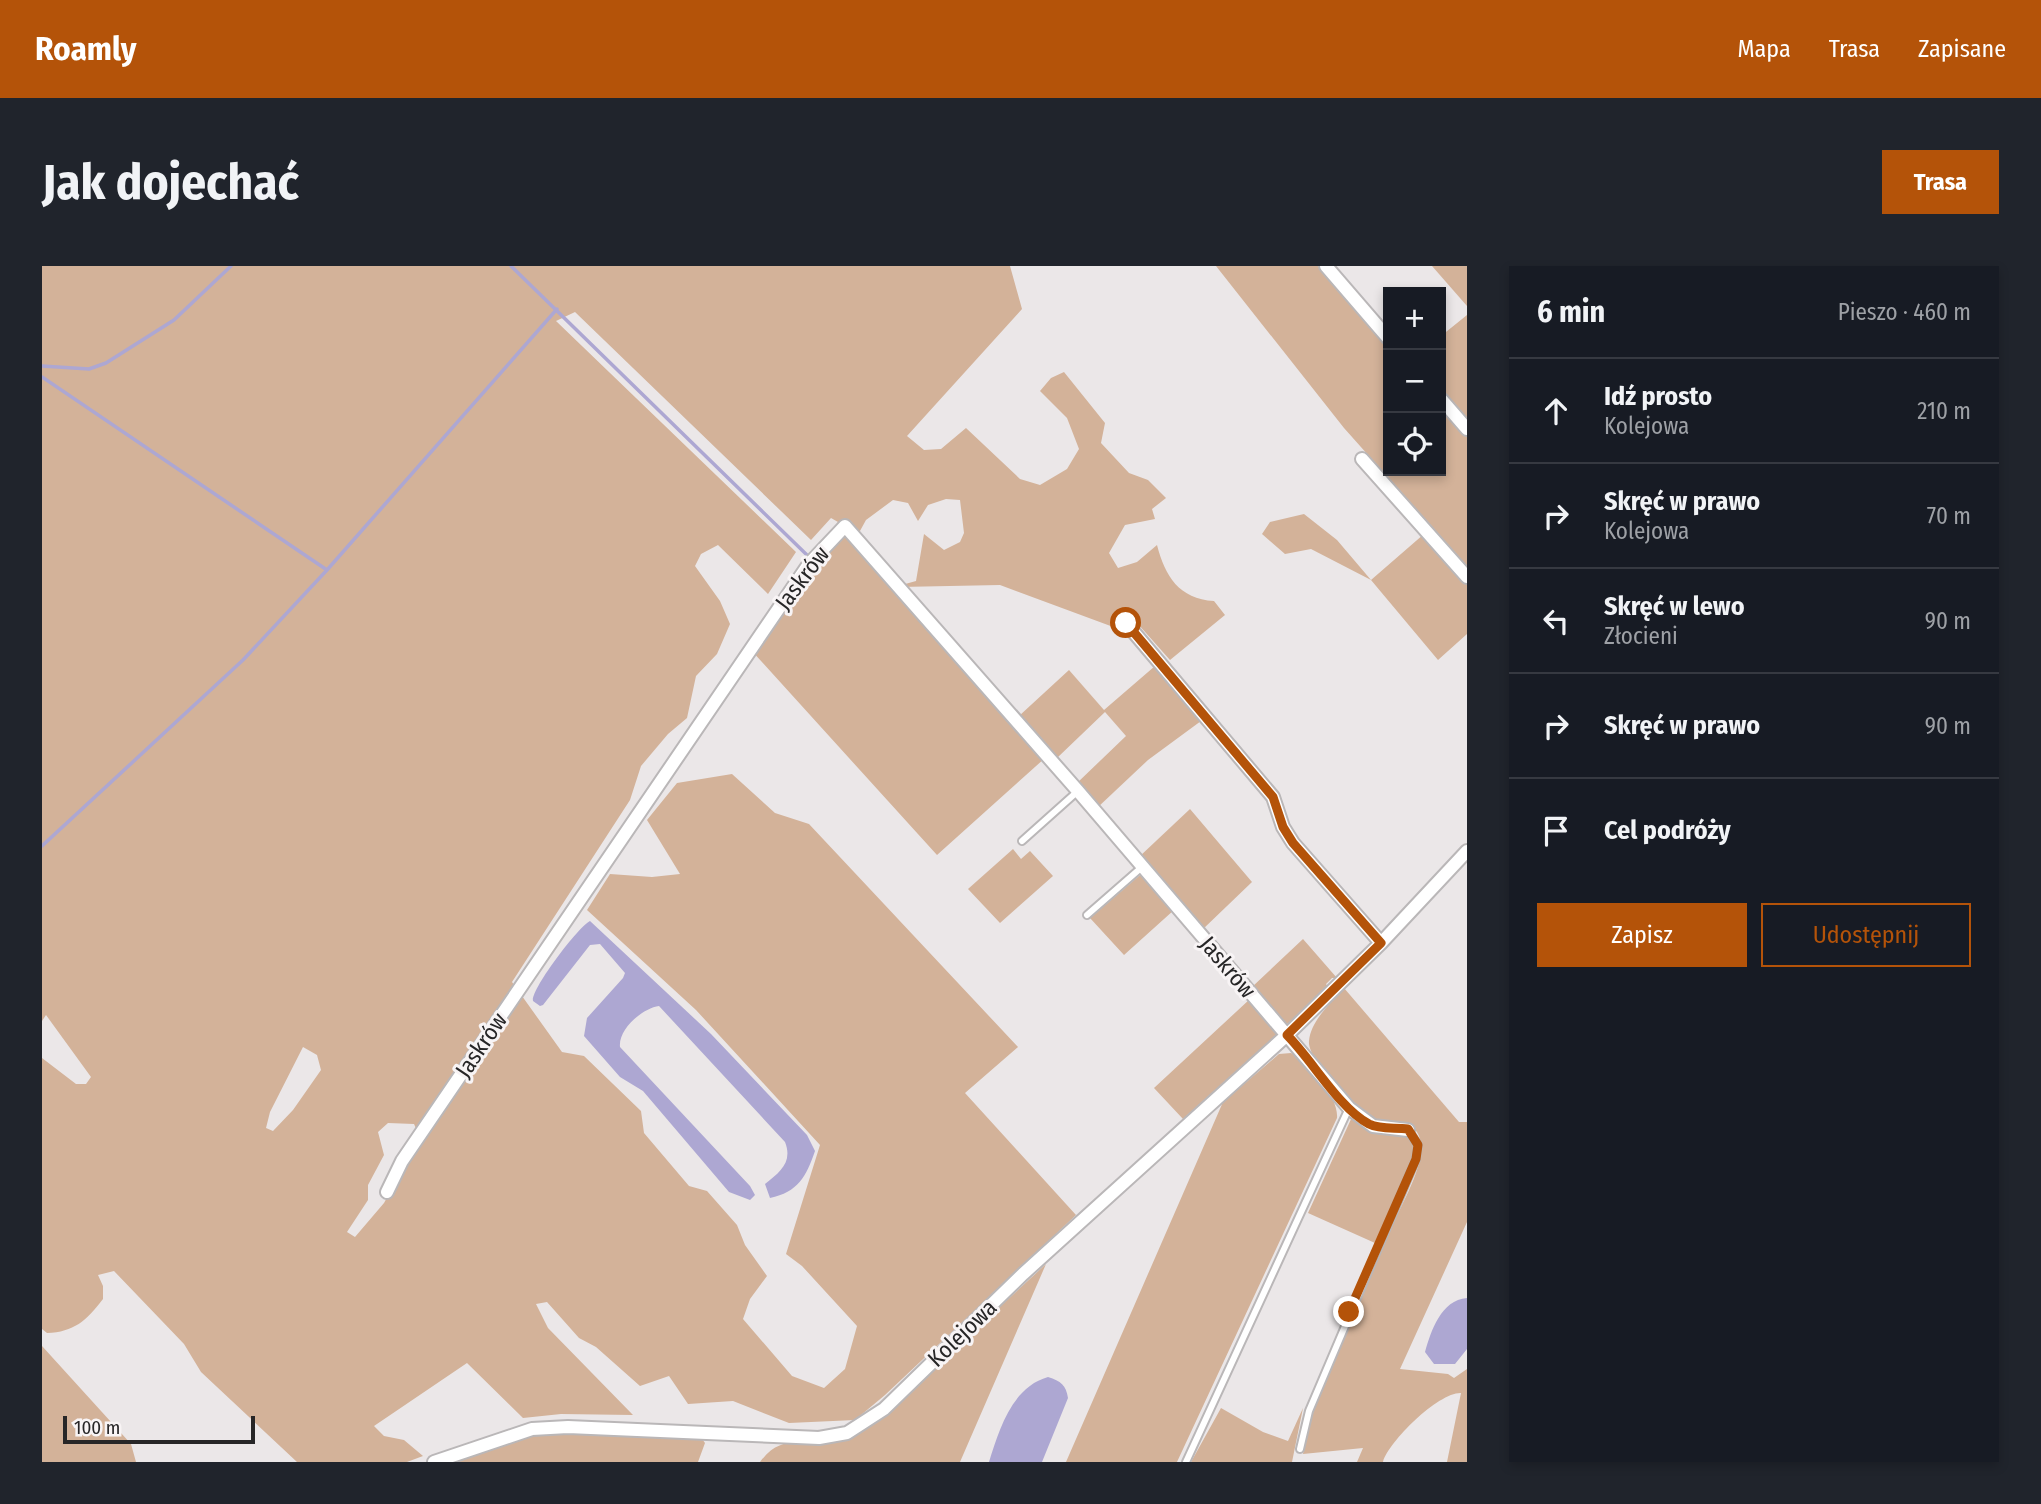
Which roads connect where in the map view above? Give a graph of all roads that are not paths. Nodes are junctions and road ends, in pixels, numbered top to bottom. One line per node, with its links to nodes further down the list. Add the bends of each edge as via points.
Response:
1 (1326, 266): 2 (street)
2 (1383, 332)
3 (1446, 405): 4 (street)
4 (1467, 429)
5 (1362, 459): 6 (street)
6 (1467, 577)
7 (1126, 623): 13 (street, via 1273,797 1293,843)
8 (1078, 791): 9 (lane); 11 (street, Jaskrów); 17 (street, Jaskrów, via 845,526 809,564 410,1149)
9 (1022, 841)
10 (1467, 851): 13 (street, Kolejowa)
11 (1142, 867): 12 (lane); 14 (street, Jaskrów)
12 (1087, 915)
13 (1381, 943): 14 (street, Kolejowa)
14 (1287, 1035): 15 (street, Jaskrów); 19 (street, Kolejowa, via 1023,1274 884,1409 856,1429 819,1438 532,1429)
15 (1349, 1108): 16 (street, Jaskrów, via 1373,1126); 20 (lane)
16 (1408, 1129): 18 (lane, via 1418,1145 1416,1159 1309,1410)
17 (387, 1192)
18 (1300, 1448)
19 (433, 1462)
20 (1186, 1462)

